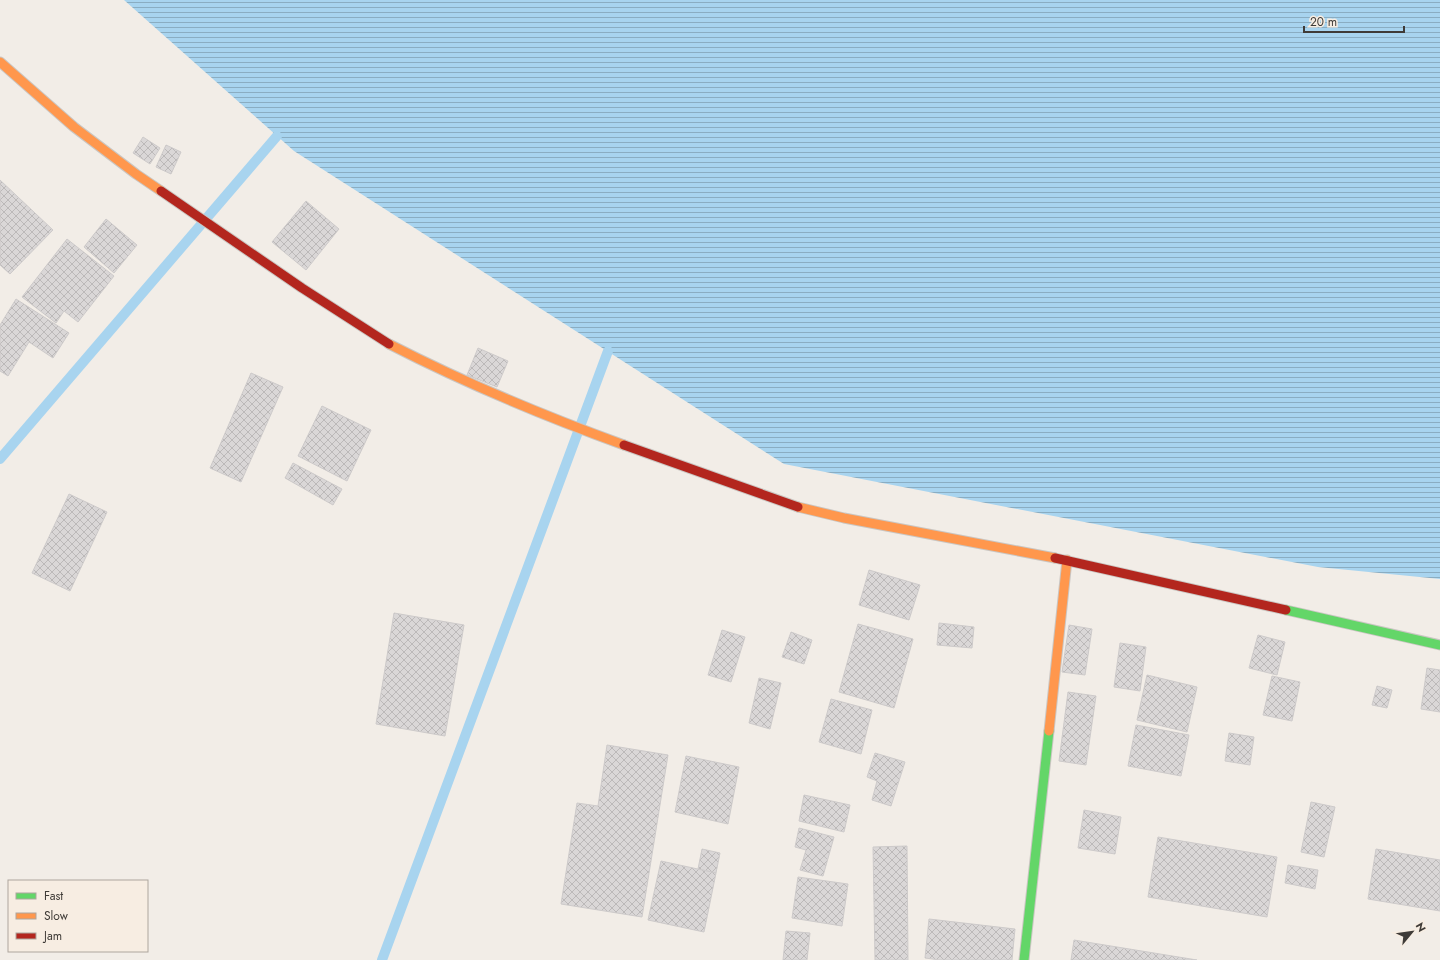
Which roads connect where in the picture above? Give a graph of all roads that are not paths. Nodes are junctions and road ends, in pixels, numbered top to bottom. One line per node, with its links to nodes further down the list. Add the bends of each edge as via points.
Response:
1 (0, 62): 2 (main road, via 74,127 143,178 385,342 440,370 599,436 799,507 844,518)
2 (1067, 560): 3 (main road); 4 (main road)
3 (1440, 645)
4 (1024, 960)

